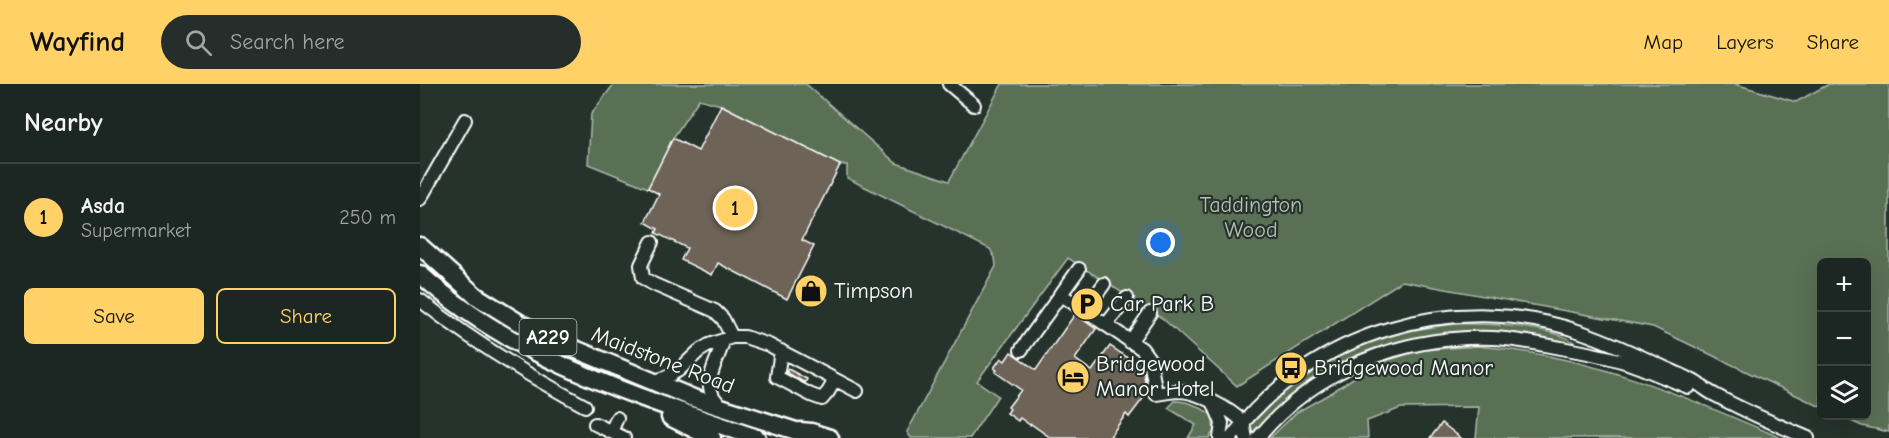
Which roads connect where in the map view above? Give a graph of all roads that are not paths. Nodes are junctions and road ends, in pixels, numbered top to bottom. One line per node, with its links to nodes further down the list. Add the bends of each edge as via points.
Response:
1 (949, 84): 2 (street)
2 (974, 105)
3 (465, 120): 4 (street)
4 (420, 199)
5 (652, 243): 16 (street, via 641,266 643,278 715,311 723,319)
6 (420, 246): 21 (main road, Maidstone Road / A229, via 498,310 553,340)
7 (1079, 269): 10 (street)
8 (420, 274): 22 (main road, Maidstone Road / A229, via 498,333)
9 (1104, 284): 13 (street)
10 (1060, 294): 13 (street); 18 (street)
11 (1127, 297): 15 (street)
12 (420, 300): 26 (street, via 477,343)
13 (1085, 310): 15 (street)
14 (1150, 313): 17 (street)
15 (1106, 325): 17 (street)
16 (728, 339): 19 (street, via 756,340); 21 (street, via 699,351 679,370); 27 (street, via 712,368 710,384 714,399)
17 (1130, 342): 25 (street, via 1150,360 1156,394 1187,392)
18 (1021, 350)
19 (782, 351): 20 (street); 20 (street, via 777,377 822,399)
20 (835, 380): 23 (street)
21 (652, 382): 27 (main road, Maidstone Road / A229)
22 (621, 391): 34 (main road); 35 (main road, A229)
23 (857, 391)
24 (1714, 395): 29 (street, via 1633,352 1580,332 1531,319 1479,316 1401,325 1371,333 1312,363 1281,385); 40 (street, via 1602,356 1495,338 1432,341 1382,353 1343,369 1294,402); 41 (street)
25 (1214, 404): 29 (street, via 1231,411); 37 (street, via 1222,423)
26 (585, 406)
27 (726, 409): 32 (main road, Maidstone Road / A229)
28 (617, 418): 31 (street)
29 (1243, 422): 38 (street); 39 (street)
30 (595, 424): 31 (street)
31 (611, 432): 33 (street)
32 (803, 434): 36 (main road, Maidstone Road, via 811,432)
33 (624, 438)
34 (712, 438)
35 (757, 438)
36 (830, 438)
37 (1220, 438)
38 (1231, 438)
39 (1246, 438)
40 (1258, 438)
41 (1808, 438)

